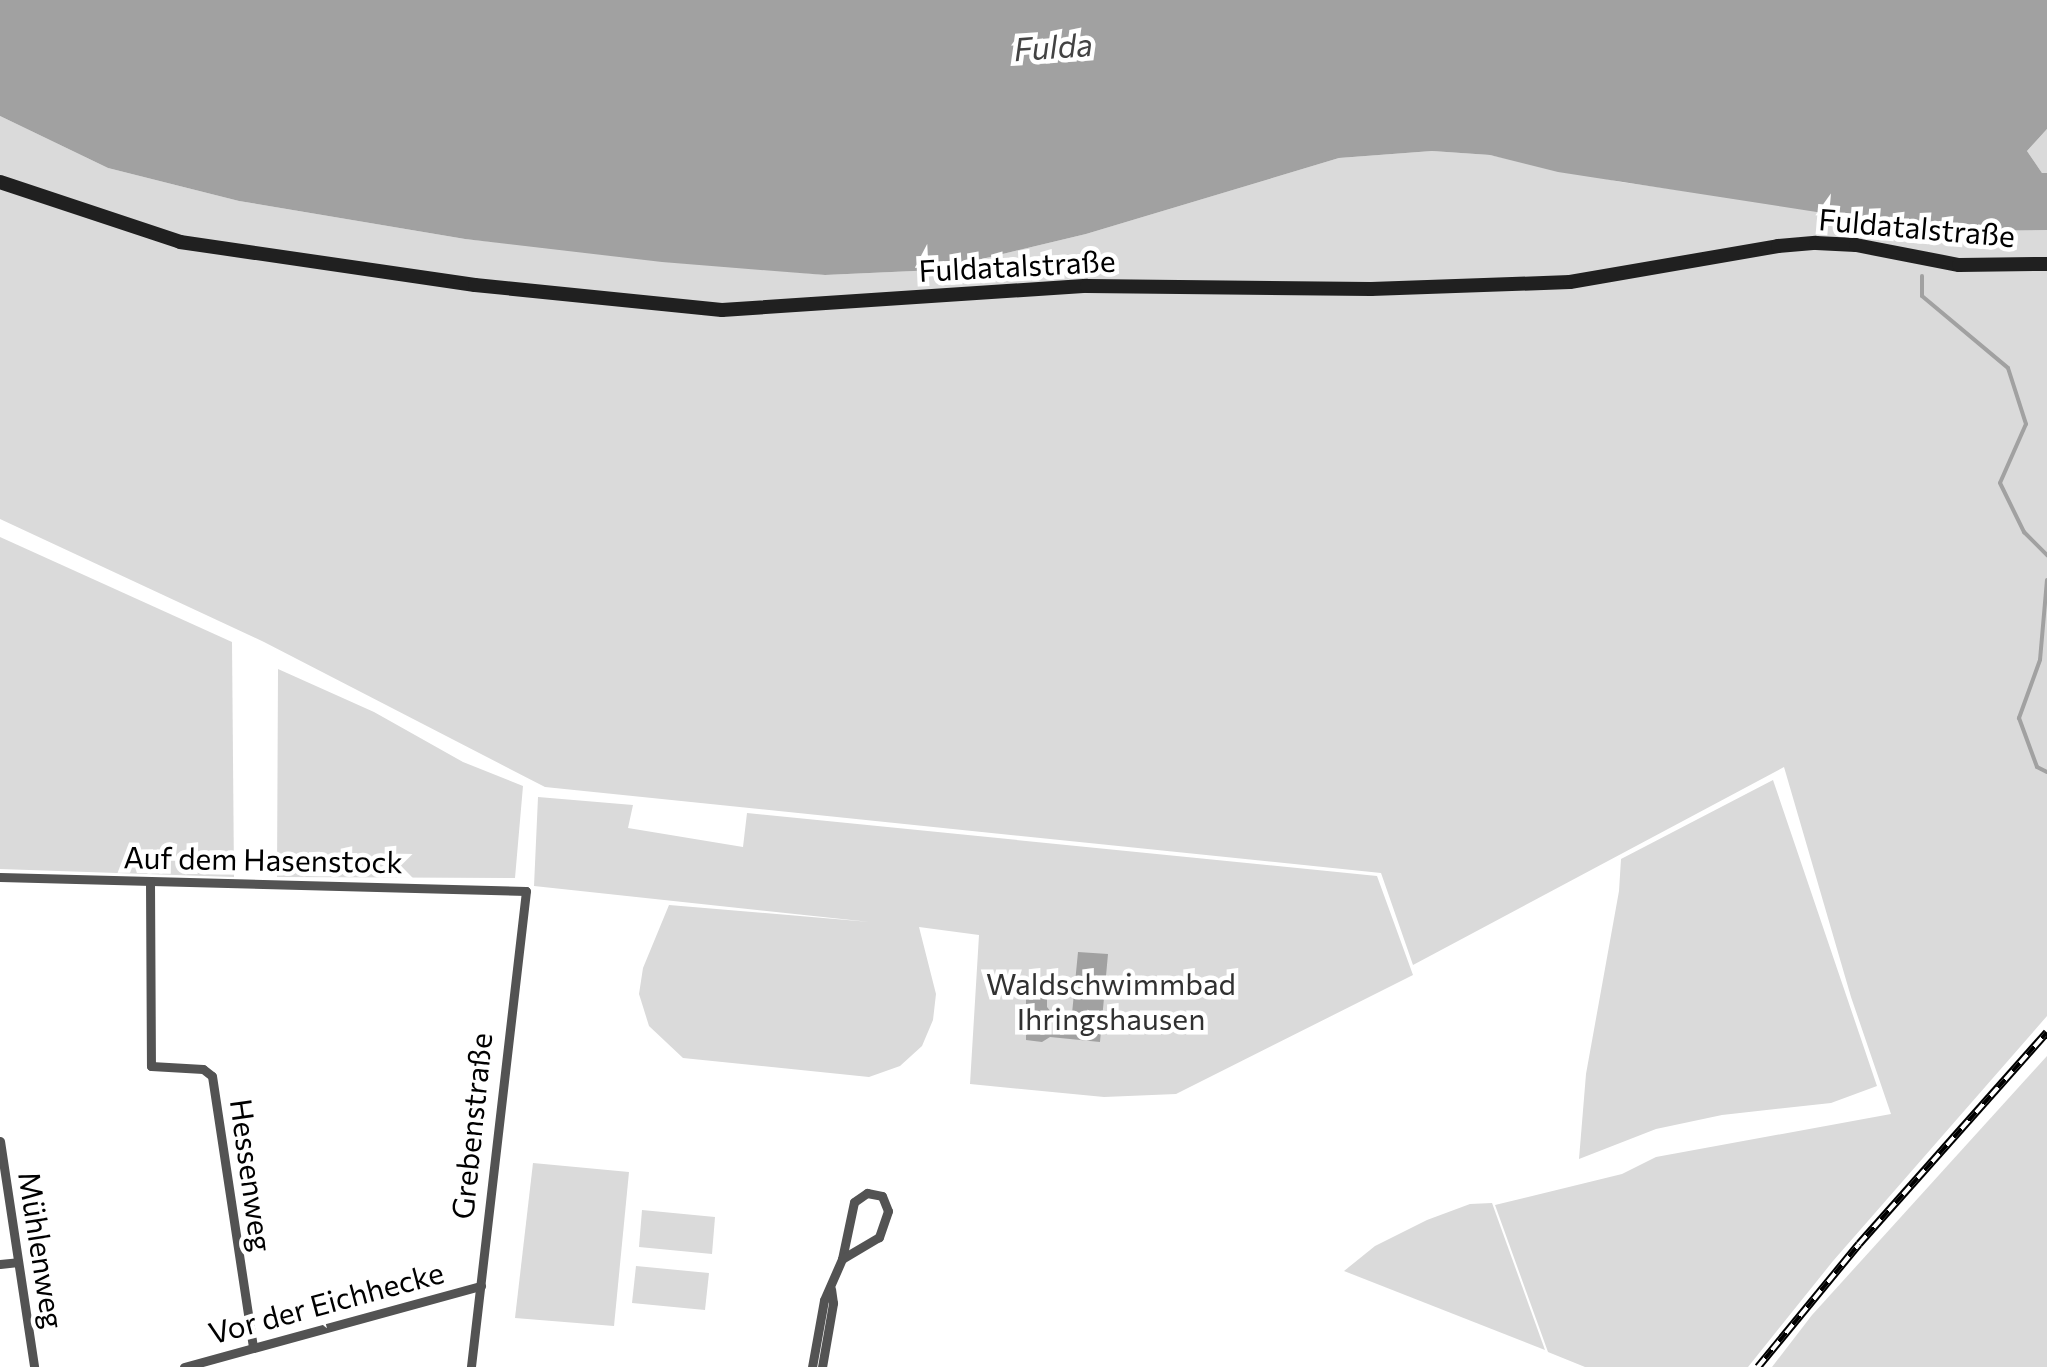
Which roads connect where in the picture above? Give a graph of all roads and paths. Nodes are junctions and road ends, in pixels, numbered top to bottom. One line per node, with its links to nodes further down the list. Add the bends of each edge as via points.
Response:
1 (0, 182): 2 (main road, Fuldatalstraße, via 180,242 475,285 722,310 1087,286 1570,282 1816,244 1856,244 1959,265)
2 (2047, 264)
3 (0, 877): 4 (street, Auf dem Hasenstock)
4 (150, 882): 5 (street, Auf dem Hasenstock); 12 (street, Hessenweg, via 150,1066 203,1069 212,1076)
5 (526, 891): 10 (street, Grebenstraße)
6 (0, 1141): 8 (street, Mühlenweg)
7 (842, 1259): 7 (street, via 879,1237 886,1200 867,1193 854,1202); 11 (street)
8 (18, 1262): 9 (street); 13 (street, Mühlenweg)
9 (0, 1264)
10 (480, 1286): 12 (street, Vor der Eichhecke); 15 (street, Grebenstraße)
11 (832, 1288): 16 (street); 17 (street)
12 (253, 1348): 14 (street, Vor der Eichhecke)
13 (34, 1367)
14 (184, 1367)
15 (471, 1367)
16 (812, 1367)
17 (822, 1367)

